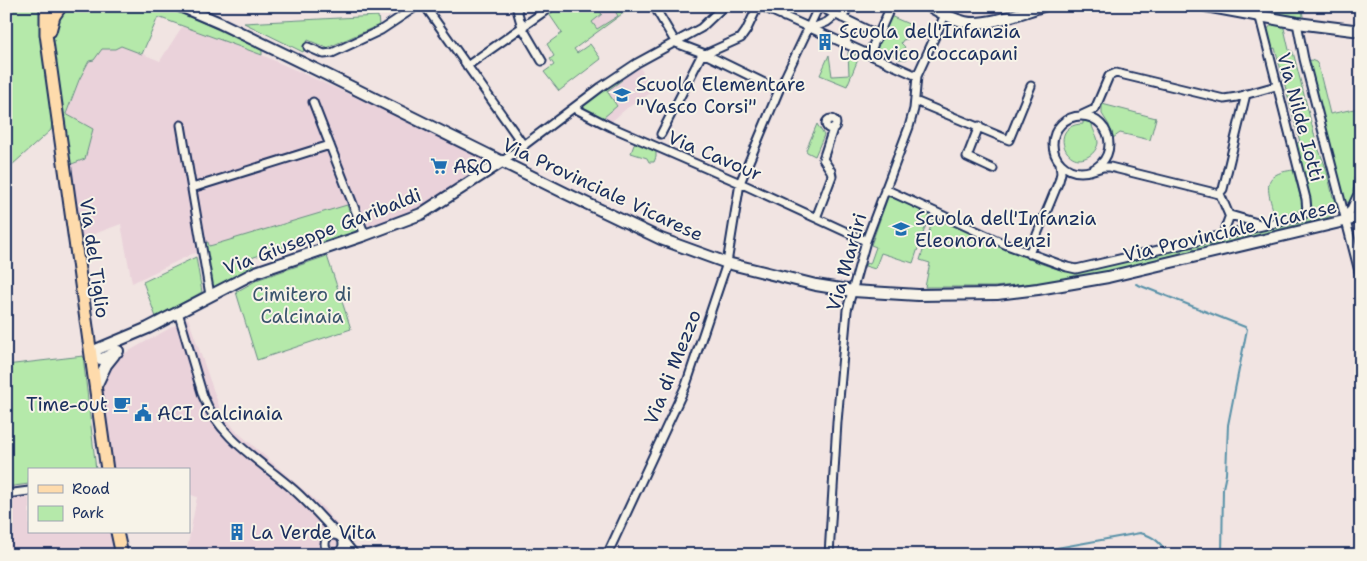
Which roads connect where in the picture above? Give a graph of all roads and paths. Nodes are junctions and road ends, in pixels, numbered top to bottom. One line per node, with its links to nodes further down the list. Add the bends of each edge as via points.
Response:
1 (46, 6): 32 (main road, Via del Tiglio)
2 (61, 6): 32 (main road, Via del Tiglio, via 51,27)
3 (180, 6): 53 (main road, Via Provinciale Vicarese)
4 (417, 6): 31 (street, via 381,30 332,53 324,54)
5 (425, 6): 36 (street)
6 (516, 6): 25 (street)
7 (552, 6): 25 (street)
8 (654, 6): 29 (street)
9 (724, 6): 29 (street, Via Giuseppe Garibaldi, via 701,28)
10 (759, 6): 21 (street); 33 (street, via 741,38)
11 (788, 6): 21 (street)
12 (818, 6): 20 (street); 26 (street, Via di Mezzo)
13 (849, 6): 20 (street)
14 (891, 6): 28 (street)
15 (929, 6): 19 (main road)
16 (1043, 6): 19 (main road, via 969,23)
17 (1206, 6): 22 (main road)
18 (1257, 6): 22 (street, Via Nilde Iotti)
19 (947, 11): 37 (street, Via Martiri)
20 (839, 16): 24 (street); 26 (street)
21 (784, 17): 26 (street)
22 (1259, 17): 23 (main road); 39 (street, Via Nilde Iotti)
23 (1297, 23): 27 (main road); 65 (street)
24 (854, 24): 28 (street); 30 (street)
25 (522, 27): 35 (street); 36 (street)
26 (809, 29): 30 (street); 40 (street, Via di Mezzo)
27 (1361, 30)
28 (876, 39): 34 (street)
29 (676, 42): 33 (street); 44 (street, Via Giuseppe Garibaldi, via 638,63)
30 (845, 44): 34 (street)
31 (308, 47)
32 (49, 51): 76 (main road, Via del Tiglio)
33 (705, 54): 40 (street); 49 (street, via 701,56)
34 (870, 54): 37 (street)
35 (542, 61)
36 (467, 66): 51 (street)
37 (918, 76): 42 (street, Via Martiri)
38 (1031, 86): 47 (street, via 1009,140)
39 (1276, 86): 41 (street); 66 (street, Via Nilde Iotti, via 1307,209 1301,217)
40 (779, 90): 58 (street, Via di Mezzo)
41 (1246, 94): 45 (street, via 1224,99 1113,74 1095,109); 61 (street)
42 (915, 101): 47 (street); 60 (street, Via Martiri, via 909,128)
43 (313, 102): 50 (street)
44 (574, 108): 51 (street, Via Giuseppe Garibaldi); 58 (street, Via Cavour)
45 (1082, 115): 54 (street, via 1066,119 1055,131 1052,145); 56 (street, via 1099,122 1109,139 1105,159)
46 (180, 125): 59 (street)
47 (979, 126): 55 (street, via 967,157)
48 (833, 129): 64 (street, via 823,158 832,176)
49 (661, 134)
50 (330, 145): 59 (street); 68 (street)
51 (524, 146): 53 (street, Via Giuseppe Garibaldi)
52 (1361, 158): 65 (street, via 1358,194)
53 (503, 161): 68 (main road, Via Giuseppe Garibaldi, via 421,214); 71 (main road, Via Provinciale Vicarese, via 642,230)
54 (1058, 161): 56 (street, via 1068,169); 57 (street, via 1061,168)
55 (994, 169)
56 (1086, 172): 57 (street, via 1066,175); 61 (street, via 1110,167)
57 (1059, 181): 70 (street)
58 (740, 183): 64 (street, Via Cavour); 71 (street, Via di Mezzo)
59 (192, 188): 74 (street)
60 (885, 189): 69 (street, Via Martiri); 70 (street, Via Nilde Iotti)
61 (1220, 194): 62 (street)
62 (1229, 215): 66 (street, Via Nilde Iotti); 67 (street)
63 (1361, 217): 65 (main road, Via Provinciale Vicarese)
64 (816, 218): 69 (street, Via Cavour)
65 (1346, 221): 72 (street); 73 (main road, Via Provinciale Vicarese, via 1038,289 940,296)
66 (1265, 225): 67 (street, Via Nilde Iotti)
67 (1223, 234): 70 (street, Via Nilde Iotti, via 1076,269)
68 (365, 235): 74 (main road, Via Giuseppe Garibaldi, via 256,272)
69 (866, 241): 73 (street, Via Martiri)
70 (1029, 254)
71 (727, 263): 73 (main road, Via Provinciale Vicarese); 92 (street, Via di Mezzo, via 686,385)
72 (1361, 279)
73 (853, 291): 89 (street, Via Martiri, via 846,314 840,376)
74 (210, 295): 75 (main road, Via Giuseppe Garibaldi)
75 (178, 312): 77 (main road, Via Giuseppe Garibaldi); 83 (street, via 208,409 241,447 292,488)
76 (88, 330): 77 (main road, via 96,341); 78 (main road, Via del Tiglio)
77 (118, 346): 78 (main road, Via Giuseppe Garibaldi, via 98,349); 79 (main road)
78 (90, 357): 79 (main road, Via del Tiglio)
79 (96, 386): 80 (main road, Via del Tiglio)
80 (107, 468)
81 (28, 492): 82 (street)
82 (6, 494)
83 (325, 522): 85 (street); 86 (street)
84 (117, 534): 90 (main road)
85 (341, 538): 86 (street, via 332,535); 87 (street, via 343,547); 88 (street)
86 (326, 542): 87 (street, via 328,551); 91 (street)
87 (337, 553): 88 (street, via 346,550)
88 (354, 554)
89 (829, 554)
90 (122, 555)
91 (325, 555)
92 (607, 555)

